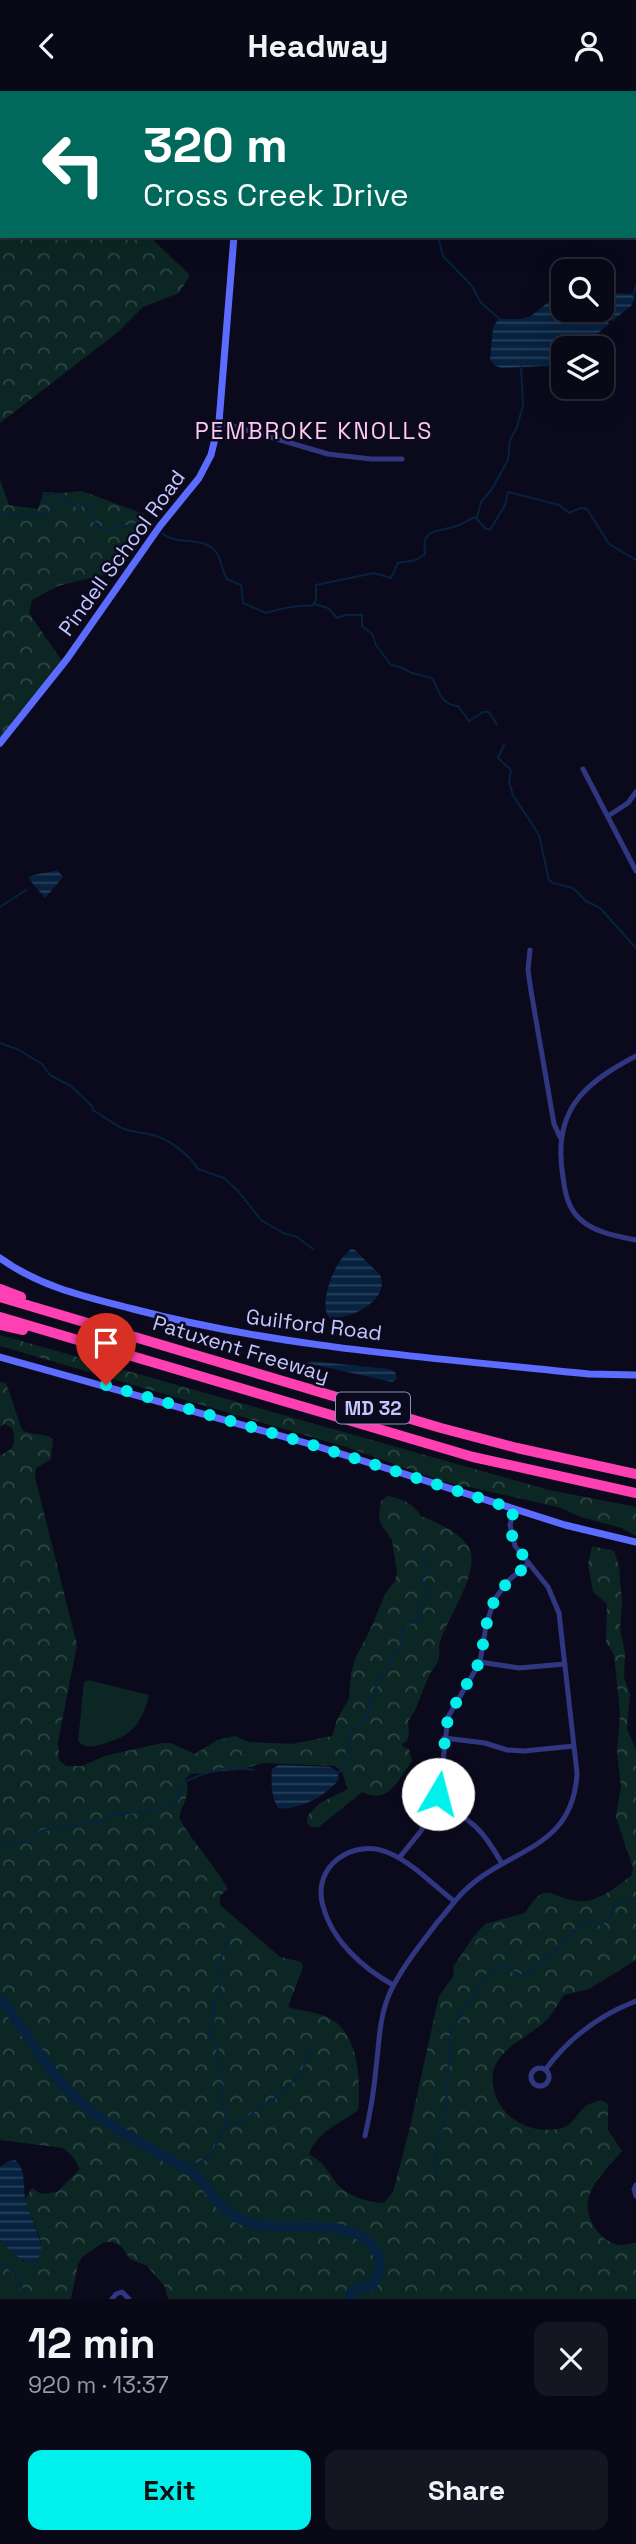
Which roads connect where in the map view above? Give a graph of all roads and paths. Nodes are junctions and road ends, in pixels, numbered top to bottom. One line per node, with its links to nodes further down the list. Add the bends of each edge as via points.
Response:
1 (234, 238): 2 (street, Pindell School Road)
2 (219, 422): 3 (street, via 328,454); 4 (street, Pindell School Road, via 211,455 199,478)
3 (402, 459)
4 (0, 743)
5 (583, 769): 7 (street)
6 (636, 792): 7 (street)
7 (608, 816): 8 (street)
8 (636, 871)
9 (530, 950): 11 (street, via 531,991)
10 (636, 1056): 11 (street, via 587,1088)
11 (560, 1137): 12 (street, via 564,1185 575,1215 599,1231)
12 (636, 1240)
13 (0, 1258): 20 (street, Guilford Road, via 65,1291 236,1333 589,1374)
14 (0, 1289): 18 (highway)
15 (0, 1297): 18 (highway, Patuxent Freeway / MD 32)
16 (0, 1317): 21 (highway, Patuxent Freeway / MD 32)
17 (0, 1325): 21 (highway)
18 (114, 1331): 22 (highway, Patuxent Freeway / MD 32, via 480,1439)
19 (0, 1357): 24 (street, via 313,1445)
20 (636, 1375)
21 (208, 1379): 23 (highway, Patuxent Freeway / MD 32, via 473,1457)
22 (636, 1473)
23 (636, 1493)
24 (514, 1509): 25 (street); 26 (street, via 511,1535)
25 (636, 1542)
26 (529, 1563): 27 (street, via 494,1600); 28 (street, via 556,1603)
27 (480, 1661): 28 (street, via 519,1668); 29 (street, via 453,1705)
28 (565, 1664): 30 (street)
29 (444, 1738): 30 (street, via 507,1750); 31 (street)
30 (574, 1746): 33 (street, via 575,1794 562,1822 534,1847)
31 (435, 1804): 32 (street); 33 (street, via 476,1825)
32 (400, 1858): 34 (street); 35 (street, via 378,1849 352,1849 331,1865 321,1898 326,1916 348,1949)
33 (501, 1862): 34 (street)
34 (454, 1901): 35 (street)
35 (393, 1985): 38 (street, via 382,2015)
36 (636, 2001): 37 (street, via 585,2029)
37 (545, 2070)
38 (365, 2136)
39 (636, 2185): 40 (street)
40 (636, 2196)
41 (112, 2299): 42 (street, via 122,2292)
42 (129, 2299)

